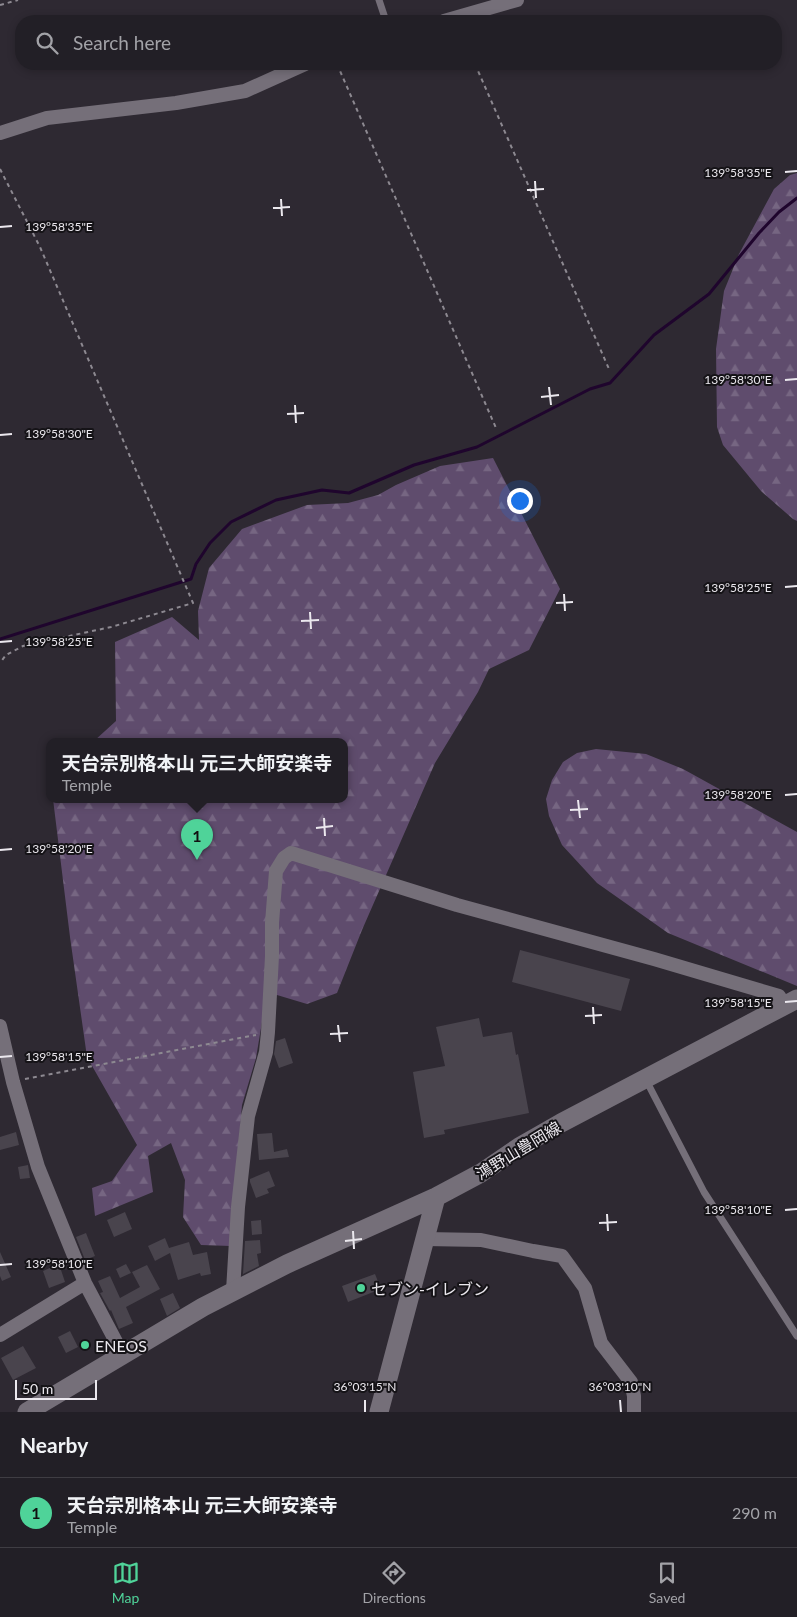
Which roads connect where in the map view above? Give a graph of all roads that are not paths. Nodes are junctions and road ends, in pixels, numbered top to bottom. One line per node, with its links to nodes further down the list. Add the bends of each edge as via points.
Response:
1 (379, 0): 4 (lane)
2 (517, 0): 3 (street)
3 (491, 4): 5 (street)
4 (384, 15)
5 (461, 15)
6 (292, 70): 7 (street, via 245,91 176,103 47,118)
7 (0, 132)
8 (791, 1002): 10 (main road, 鴻野山豊岡線); 14 (street, via 291,853 276,871 266,1052 248,1116)
9 (0, 1026): 13 (street, via 38,1167)
10 (645, 1080): 11 (main road, 鴻野山豊岡線, via 561,1123); 16 (lane, via 704,1192)
11 (436, 1197): 12 (main road); 14 (main road, 鴻野山豊岡線)
12 (425, 1239): 19 (main road); 20 (street, via 480,1240 562,1256 585,1288 601,1343 631,1382)
13 (85, 1283): 15 (street); 17 (street)
14 (233, 1291): 17 (main road, 鴻野山豊岡線)
15 (0, 1335)
16 (797, 1336)
17 (123, 1355): 18 (main road, 鴻野山豊岡線)
18 (27, 1412)
19 (379, 1412)
20 (634, 1412)

